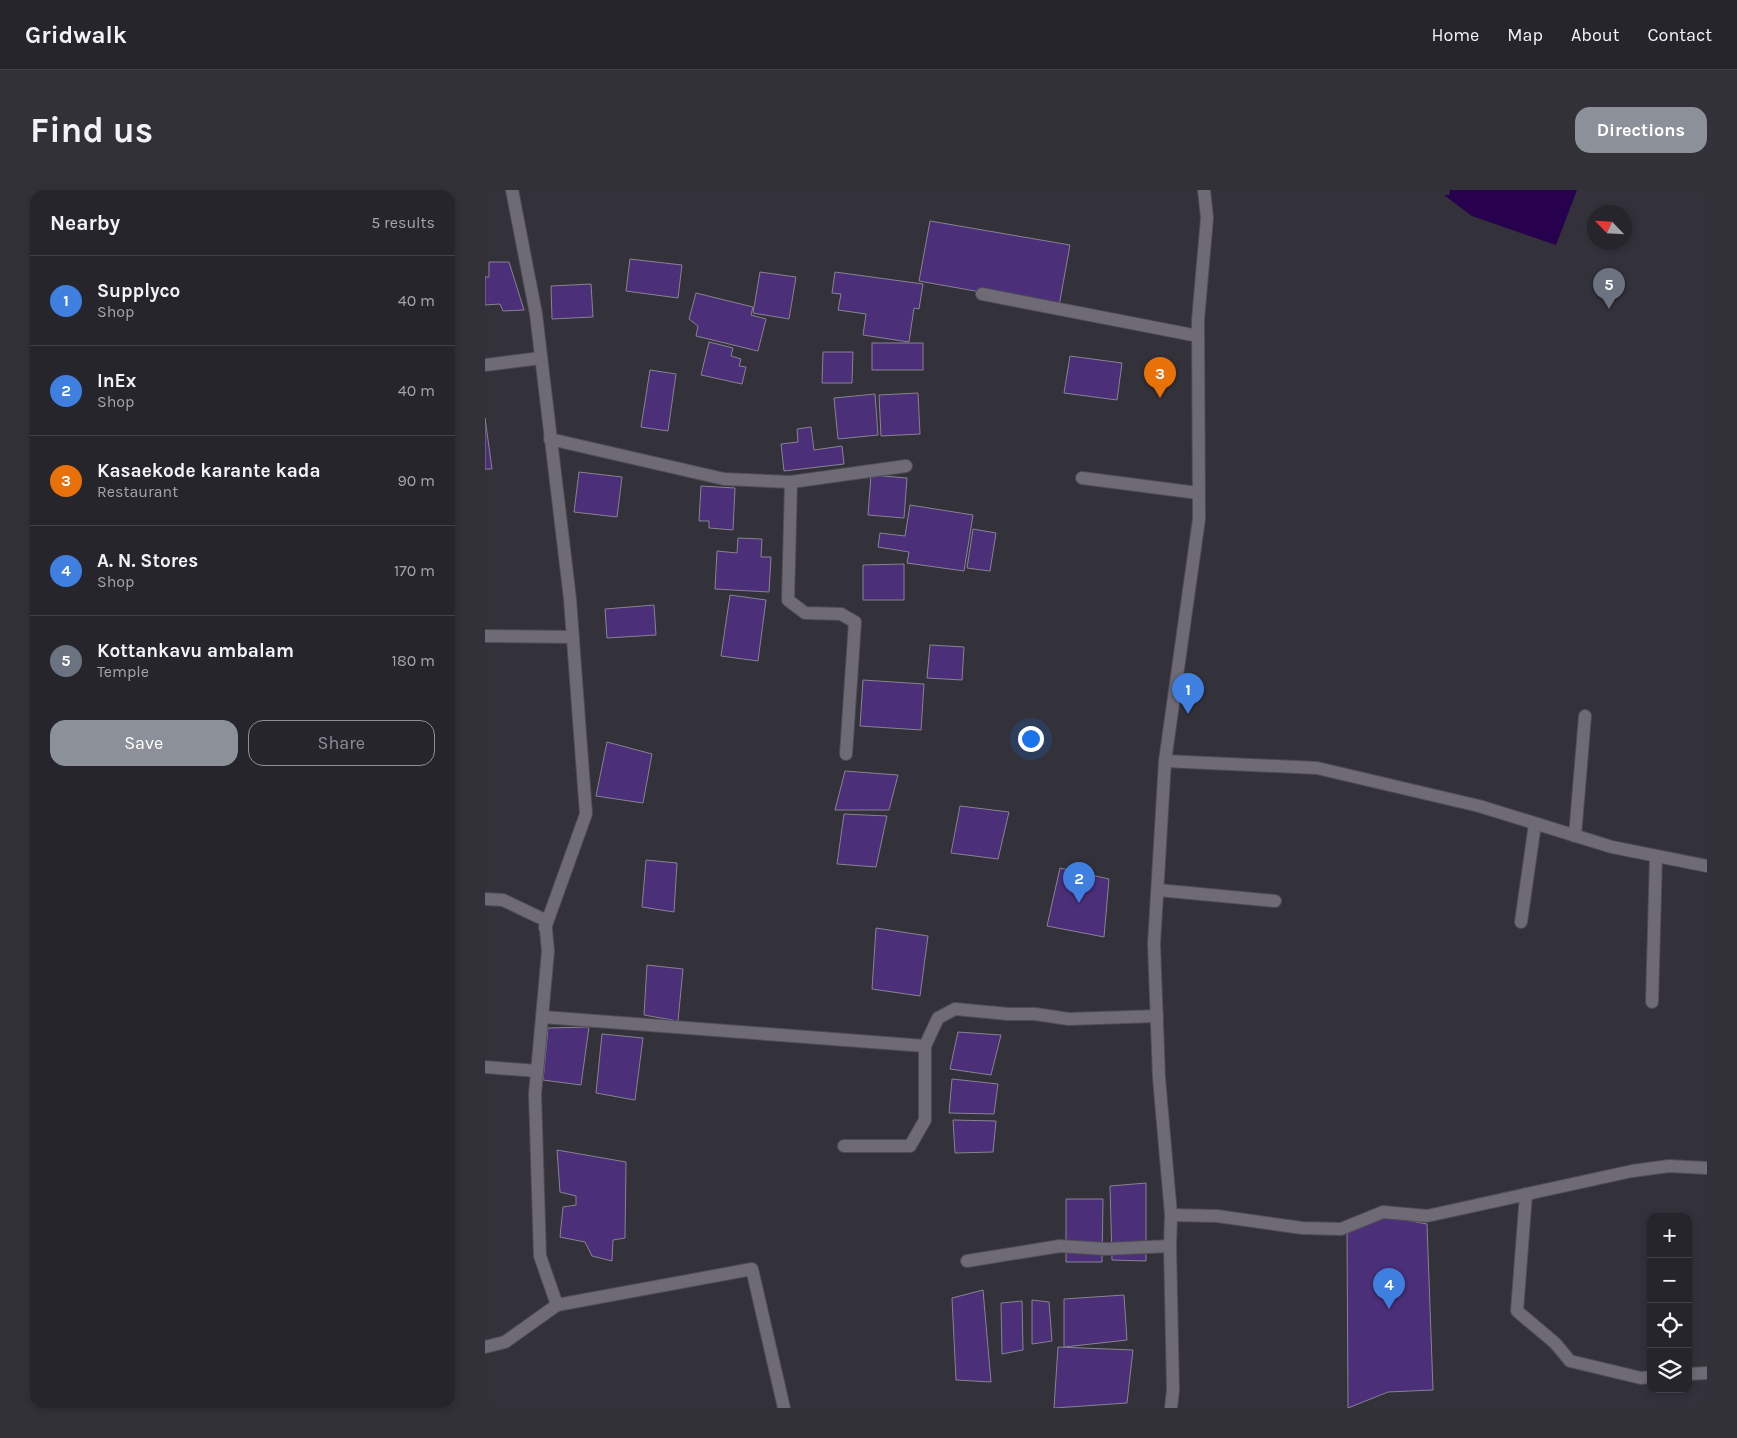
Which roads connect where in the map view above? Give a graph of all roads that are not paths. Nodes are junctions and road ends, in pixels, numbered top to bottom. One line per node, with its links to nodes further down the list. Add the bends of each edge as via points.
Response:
1 (512, 190): 5 (street, via 536,314)
2 (1204, 190): 4 (street, via 1207,218)
3 (982, 294): 4 (street)
4 (1198, 336): 11 (street)
5 (541, 358): 6 (street); 7 (street)
6 (485, 365)
7 (550, 439): 10 (street, via 724,479); 13 (street)
8 (907, 466): 10 (street)
9 (1082, 478): 11 (street)
10 (791, 482): 15 (street, via 788,600 805,614 841,614 855,622)
11 (1198, 493): 16 (street, via 1199,519)
12 (485, 636): 13 (street)
13 (573, 637): 25 (street, via 587,814)
14 (1585, 716): 18 (street)
15 (846, 754)
16 (1165, 761): 17 (street, via 1317,768 1479,806); 21 (street)
17 (1535, 824): 18 (street); 24 (street)
18 (1575, 836): 19 (street)
19 (1656, 856): 20 (street); 26 (street)
20 (1707, 866)
21 (1158, 890): 23 (street); 27 (street, via 1155,944)
22 (485, 898): 25 (street, via 503,900 545,920)
23 (1275, 901)
24 (1521, 922)
25 (545, 928): 28 (street, via 549,951)
26 (1652, 1002)
27 (1157, 1016): 29 (street, via 1069,1019 955,1009 938,1018); 35 (street)
28 (543, 1017): 29 (street); 31 (street)
29 (925, 1046): 32 (street, via 925,1120 910,1146)
30 (485, 1068): 31 (street)
31 (537, 1071): 38 (street, via 540,1256)
32 (844, 1146)
33 (1707, 1168): 34 (street, via 1669,1166 1632,1171)
34 (1526, 1194): 35 (street, via 1427,1216 1383,1212 1341,1229 1302,1228 1217,1216); 42 (street, via 1517,1311 1555,1343 1570,1361)
35 (1171, 1215): 36 (street)
36 (1170, 1246): 37 (street, via 1106,1249 1060,1246); 44 (street)
37 (967, 1262)
38 (557, 1305): 39 (street, via 505,1342); 43 (street, via 752,1269)
39 (485, 1347)
40 (1707, 1373): 41 (street)
41 (1692, 1374)
42 (1647, 1377)
43 (784, 1408)
44 (1171, 1408)

